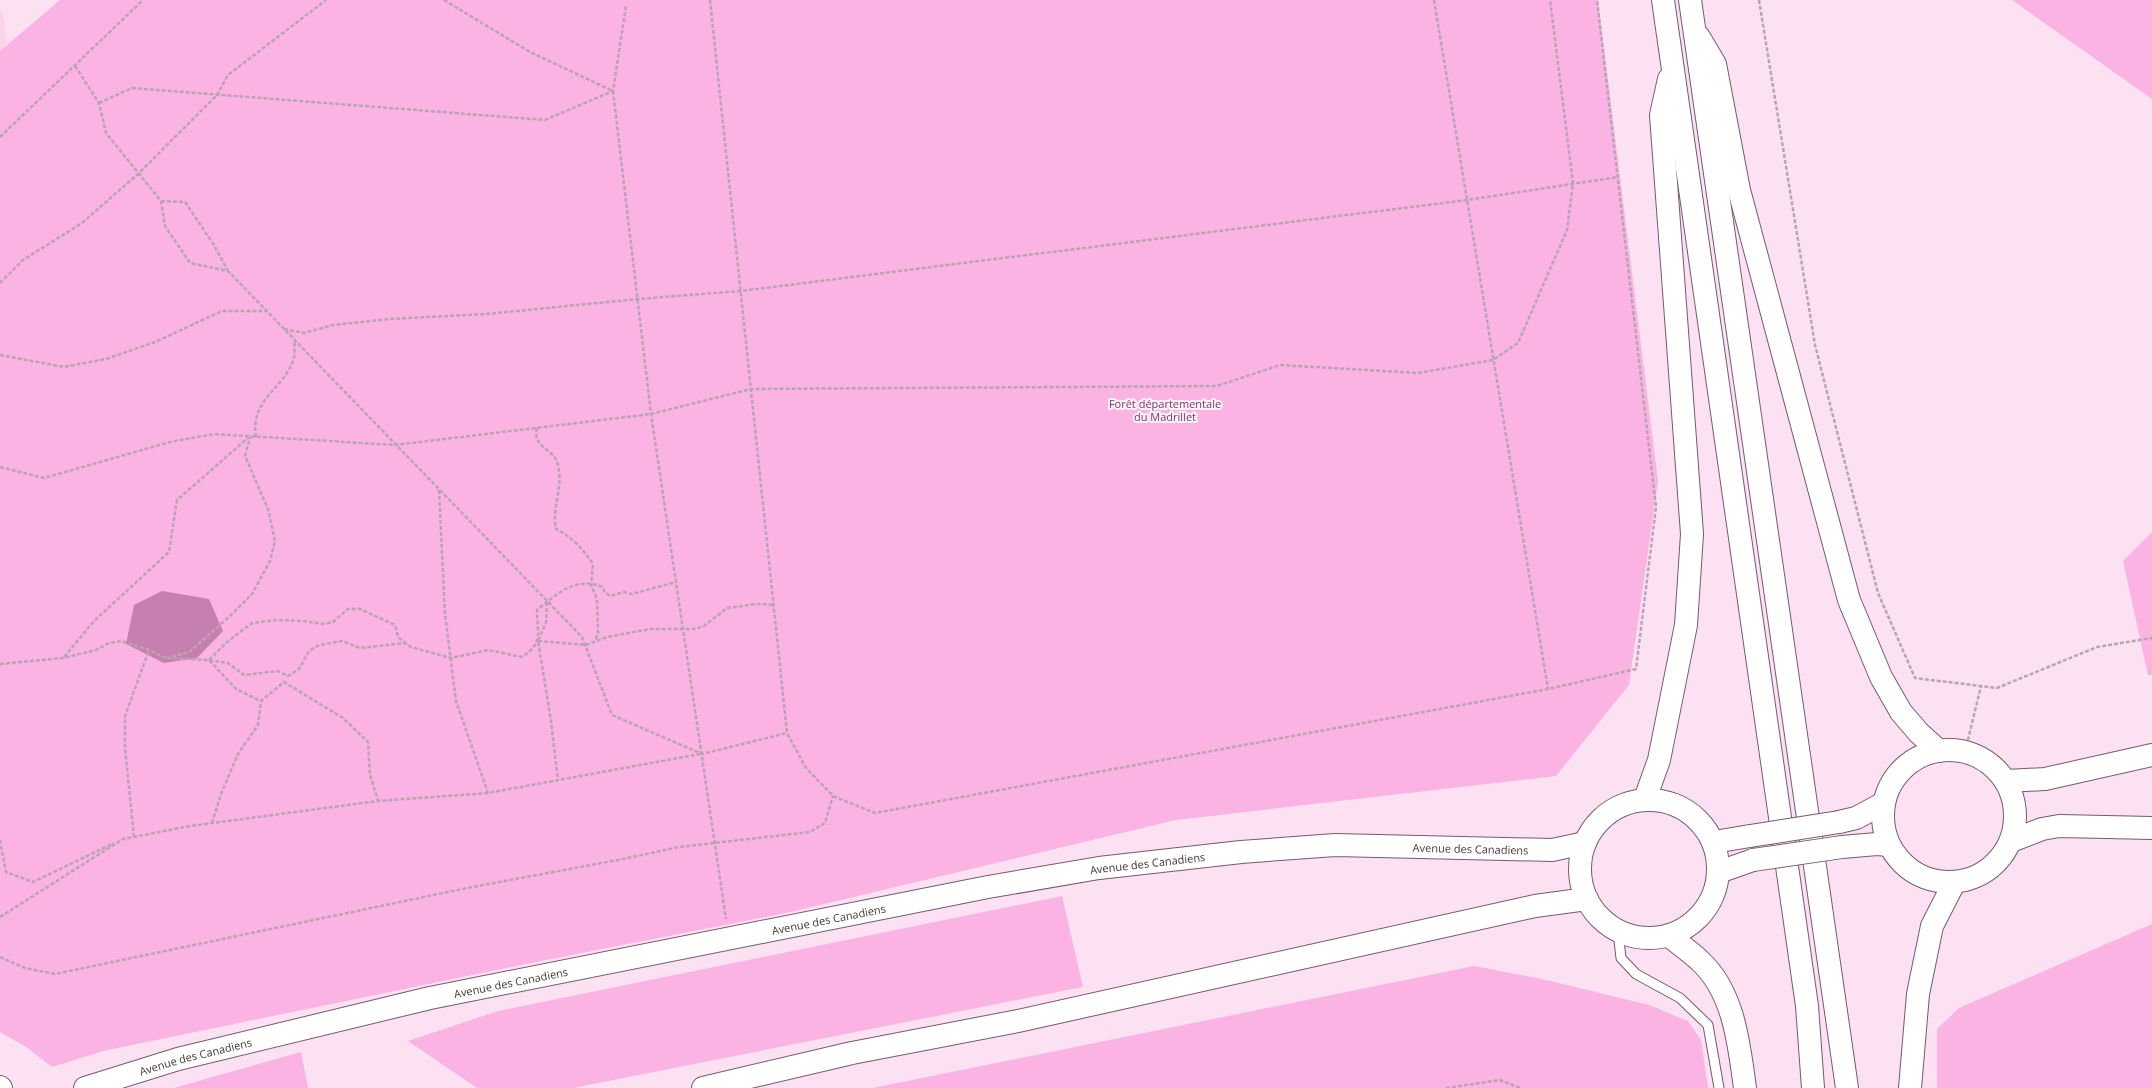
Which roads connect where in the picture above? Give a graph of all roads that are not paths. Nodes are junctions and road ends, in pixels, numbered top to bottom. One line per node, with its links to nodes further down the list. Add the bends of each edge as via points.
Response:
1 (1663, 0): 4 (highway)
2 (1690, 0): 3 (highway)
3 (1693, 27): 5 (highway, via 1715,64 1739,190 1849,600 1881,677 1901,712 1919,733); 25 (highway)
4 (1672, 64): 8 (highway, via 1661,115 1692,534 1686,625 1659,760); 24 (highway, via 1807,1006)
5 (1939, 750): 7 (highway, via 1965,752 1981,758 1995,768); 9 (highway, via 1909,763 1889,788)
6 (2152, 755): 7 (highway, via 2045,779)
7 (2006, 782): 11 (highway, via 2014,800 2016,821)
8 (1646, 799): 12 (highway, via 1667,802 1686,810 1702,824); 13 (highway, via 1626,803 1609,812 1594,826)
9 (1884, 803): 12 (highway, bridge, via 1856,818 1839,822); 14 (highway, via 1883,825)
10 (2152, 828): 11 (highway, via 2058,826 2042,829)
11 (2011, 841): 16 (highway, via 2002,857 1989,870 1972,879)
12 (1714, 842): 15 (highway)
13 (1585, 843): 17 (highway, via 1580,862 1581,881); 20 (highway, Avenue des Canadiens, via 1552,850 1335,845 1242,852 1091,869 988,887 430,998 178,1059)
14 (1889, 846): 15 (highway, bridge, via 1877,844 1842,847 1753,860); 16 (highway, via 1900,862 1916,874 1934,882)
15 (1719, 872): 19 (highway, via 1715,893 1704,912 1688,927)
16 (1954, 883): 26 (highway, via 1932,926 1918,994)
17 (1586, 899): 18 (highway, via 1600,918); 21 (highway, via 1528,908 1018,1020 852,1053)
18 (1618, 932): 19 (highway, via 1651,939); 22 (lane, via 1621,958 1636,974 1680,998 1708,1026)
19 (1669, 936): 23 (highway, via 1701,961 1716,980 1728,1002)
20 (85, 1088)
21 (703, 1088)
22 (1719, 1088)
23 (1745, 1088)
24 (1813, 1088)
25 (1847, 1088)
26 (1910, 1088)

